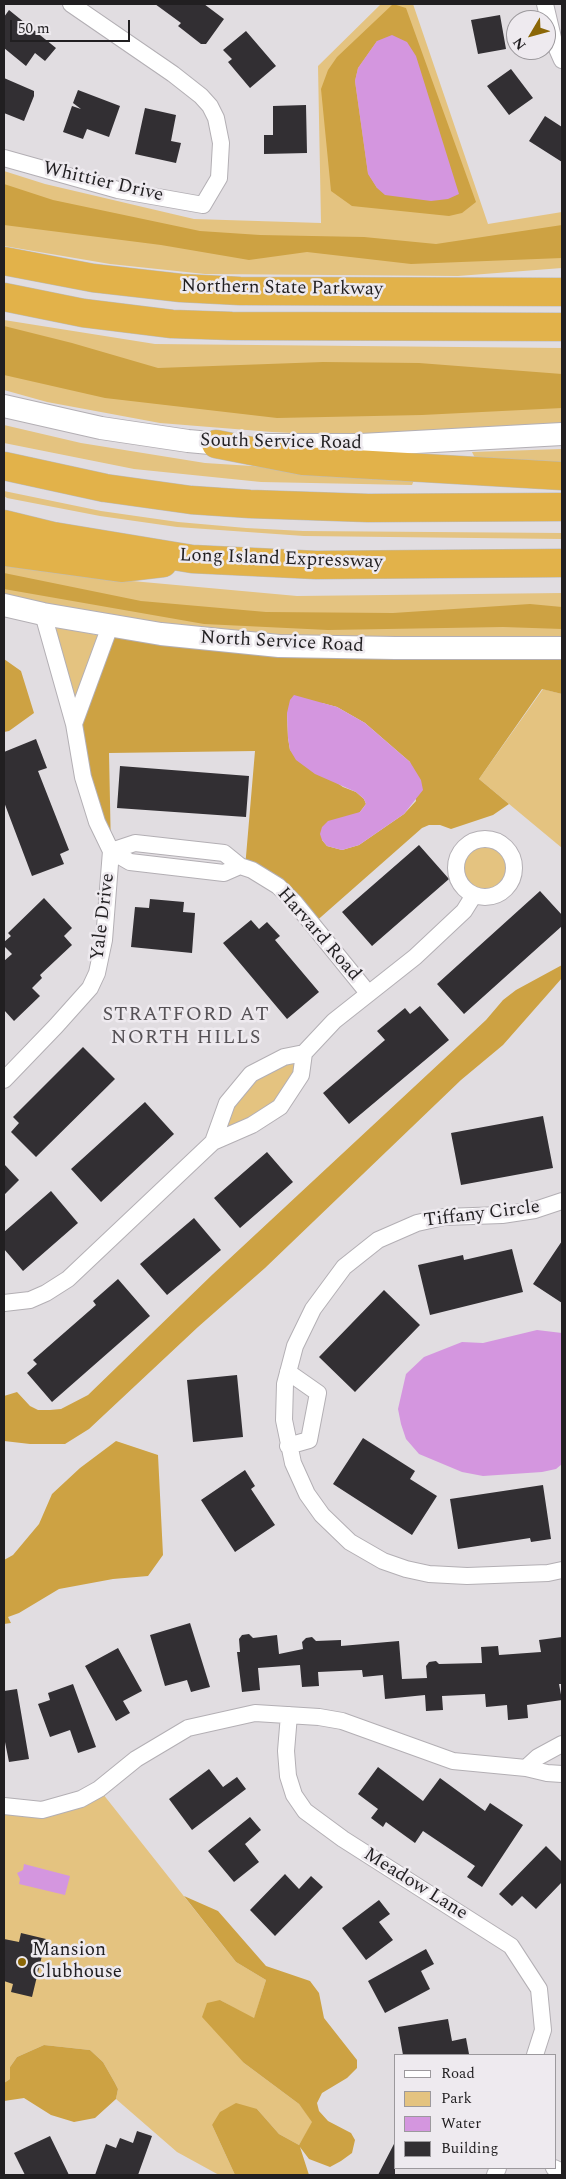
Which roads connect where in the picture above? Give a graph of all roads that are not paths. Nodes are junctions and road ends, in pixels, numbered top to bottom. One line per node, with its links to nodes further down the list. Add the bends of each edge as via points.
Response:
1 (71, 4): 4 (street, Whittier Drive, via 173,74 210,106 221,144 219,178 204,204 118,190)
2 (545, 4): 3 (street)
3 (562, 60)
4 (4, 158)
5 (4, 261): 6 (highway, Northern State Parkway, via 92,278 191,289)
6 (562, 292)
7 (4, 298): 8 (highway, Northern State Parkway, via 106,316 202,325)
8 (562, 328)
9 (4, 406): 11 (main road, South Service Road, via 101,428)
10 (562, 434): 11 (main road, South Service Road, via 332,446)
11 (216, 444): 13 (highway, via 303,461)
12 (4, 466): 14 (highway, via 105,488 191,500 348,508)
13 (562, 476)
14 (562, 507)
15 (4, 524): 17 (highway, Long Island Expressway, via 52,536)
16 (4, 552): 17 (highway, via 121,568)
17 (192, 559): 18 (highway, Long Island Expressway, via 316,565)
18 (562, 563)
19 (4, 605): 20 (main road, North Service Road)
20 (43, 614): 21 (main road, North Service Road); 23 (street, Yale Drive)
21 (110, 626): 22 (main road, North Service Road, via 279,646); 23 (street)
22 (562, 648)
23 (74, 724): 24 (street, Yale Drive, via 96,822)
24 (111, 851): 26 (street, Harvard Road, via 130,862 224,873 240,866 252,870 278,886 295,903); 28 (street, Yale Drive, via 104,940 97,973 90,988)
25 (474, 895): 26 (street, via 464,911 415,957)
26 (368, 993): 27 (street, via 341,1014)
27 (304, 1053): 29 (street, via 284,1057 251,1074 227,1103); 29 (street, via 301,1075 280,1107 252,1126)
28 (4, 1080)
29 (212, 1142): 31 (street, via 68,1278 30,1300)
30 (562, 1201): 32 (street, Tiffany Circle, via 535,1210 502,1215 444,1217 416,1223 378,1240 344,1267 327,1288 295,1346)
31 (4, 1303)
32 (288, 1372): 33 (street, Tiffany Circle, via 284,1420); 33 (street, via 318,1392 308,1440)
33 (288, 1446): 34 (street, Tiffany Circle, via 307,1494 322,1515 350,1542 383,1561 429,1574 467,1576)
34 (562, 1570)
35 (289, 1715): 37 (street, via 342,1721 452,1761); 39 (street, via 255,1713 188,1728 81,1799 42,1810); 40 (street, Meadow Lane, via 288,1776 294,1795 306,1811 343,1839 511,1946 539,1989 542,2030)
36 (562, 1744): 37 (street)
37 (526, 1768): 38 (street)
38 (562, 1774)
39 (4, 1806)
40 (535, 2054)

